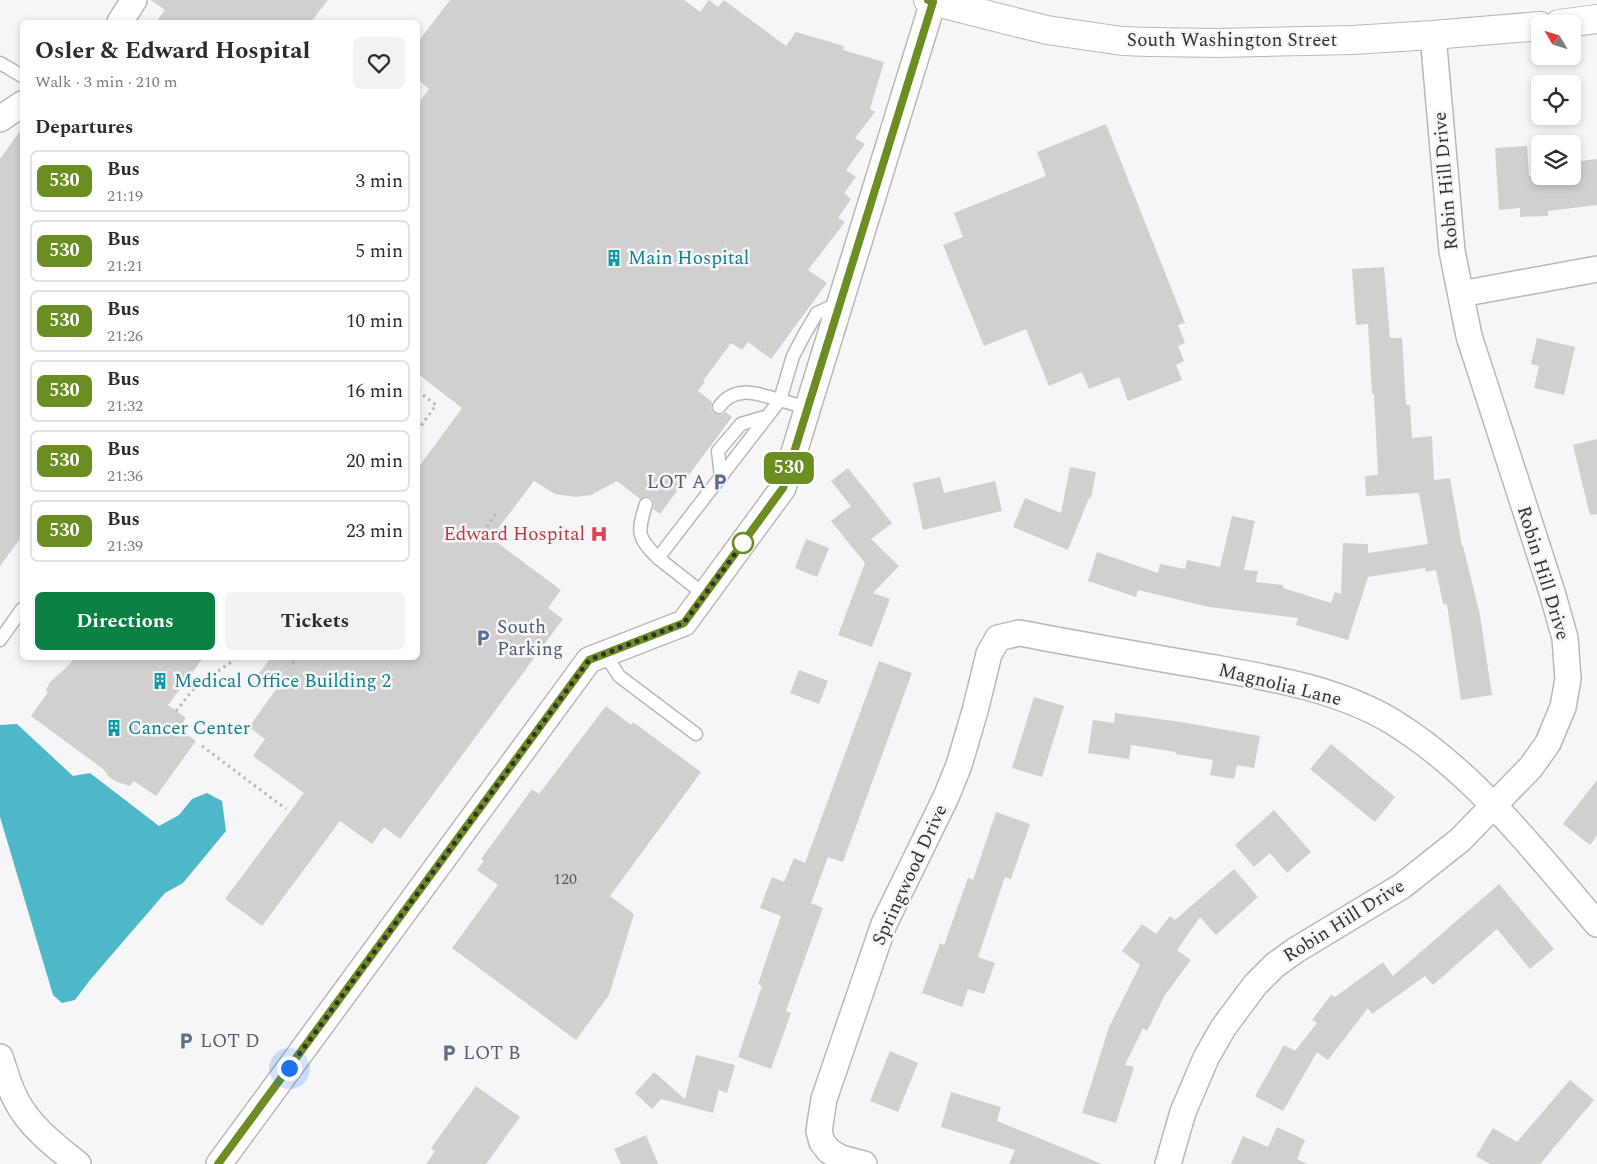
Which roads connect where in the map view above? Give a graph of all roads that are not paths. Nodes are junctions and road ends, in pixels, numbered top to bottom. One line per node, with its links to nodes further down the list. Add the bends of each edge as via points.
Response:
1 (134, 0): 4 (street)
2 (930, 1): 7 (main road, South Washington Street, via 1047,30 1122,41 1219,43); 14 (street)
3 (1597, 19): 5 (main road)
4 (121, 20)
5 (1581, 21)
6 (1531, 27): 7 (main road, South Washington Street)
7 (1433, 36): 13 (street, Robin Hill Drive, via 1452,251)
8 (0, 62): 9 (lane)
9 (20, 75)
10 (20, 105): 11 (street)
11 (0, 119)
12 (1597, 269): 13 (street)
13 (1461, 294): 28 (street, Robin Hill Drive, via 1469,336 1552,592 1568,661 1563,707 1548,743 1530,768)
14 (840, 302): 15 (lane, via 817,313 793,356); 17 (street)
15 (780, 400): 16 (lane, via 750,391 734,395); 17 (lane); 18 (lane)
16 (719, 407)
17 (808, 408): 22 (street, via 783,488)
18 (768, 416): 19 (lane); 19 (lane, via 741,424 718,451)
19 (721, 477): 21 (lane)
20 (646, 504): 21 (lane, via 640,521 640,538)
21 (658, 558): 22 (lane)
22 (705, 595): 26 (street, via 684,623)
23 (20, 612): 25 (lane)
24 (998, 638): 28 (street, Magnolia Lane, via 1019,633 1266,678 1328,693 1392,722 1426,744); 33 (street, Springwood Drive, via 989,654 959,765 884,924 824,1099 819,1131 822,1142 840,1158)
25 (0, 640)
26 (605, 654): 27 (lane, via 619,676); 32 (street, via 589,660)
27 (696, 734)
28 (1493, 806): 29 (street, Magnolia Lane); 34 (street, Robin Hill Drive, via 1460,840 1402,886 1296,950 1255,985 1223,1028 1206,1058 1183,1112)
29 (1597, 924)
30 (0, 1057): 31 (street, via 16,1101 46,1138)
31 (78, 1164)
32 (218, 1164)
33 (864, 1164)
34 (1168, 1164)

